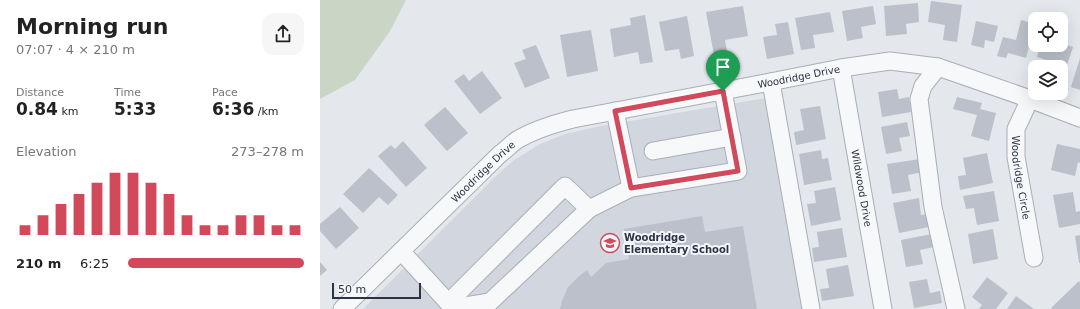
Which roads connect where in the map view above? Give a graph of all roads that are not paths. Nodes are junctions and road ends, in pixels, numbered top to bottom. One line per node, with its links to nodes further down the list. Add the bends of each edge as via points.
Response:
1 (938, 67): 2 (street, Woodridge Drive, via 890,61); 5 (street, Woodridge Drive); 20 (street, via 923,86 919,99 933,207)
2 (841, 68): 3 (street, Woodridge Drive); 19 (street, Wildwood Drive)
3 (771, 82): 4 (street, Woodridge Drive); 18 (street)
4 (723, 91): 8 (street, Woodridge Drive); 10 (street)
5 (1028, 98)
6 (1030, 100): 15 (street, Woodridge Circle, via 1016,129 1016,156)
7 (1033, 100): 9 (street, Woodridge Drive)
8 (615, 111): 12 (street); 14 (street, Woodridge Drive, via 551,125 517,141 500,154)
9 (1080, 118)
10 (732, 137): 11 (street); 12 (street, via 738,171)
11 (653, 151)
12 (631, 188): 13 (street)
13 (588, 209): 16 (street, via 490,302 453,308); 16 (street, via 565,186)
14 (401, 251): 16 (street); 17 (street, Woodridge Drive)
15 (1034, 258)
16 (448, 303)
17 (342, 309)
18 (811, 309)
19 (883, 309)
20 (956, 309)

